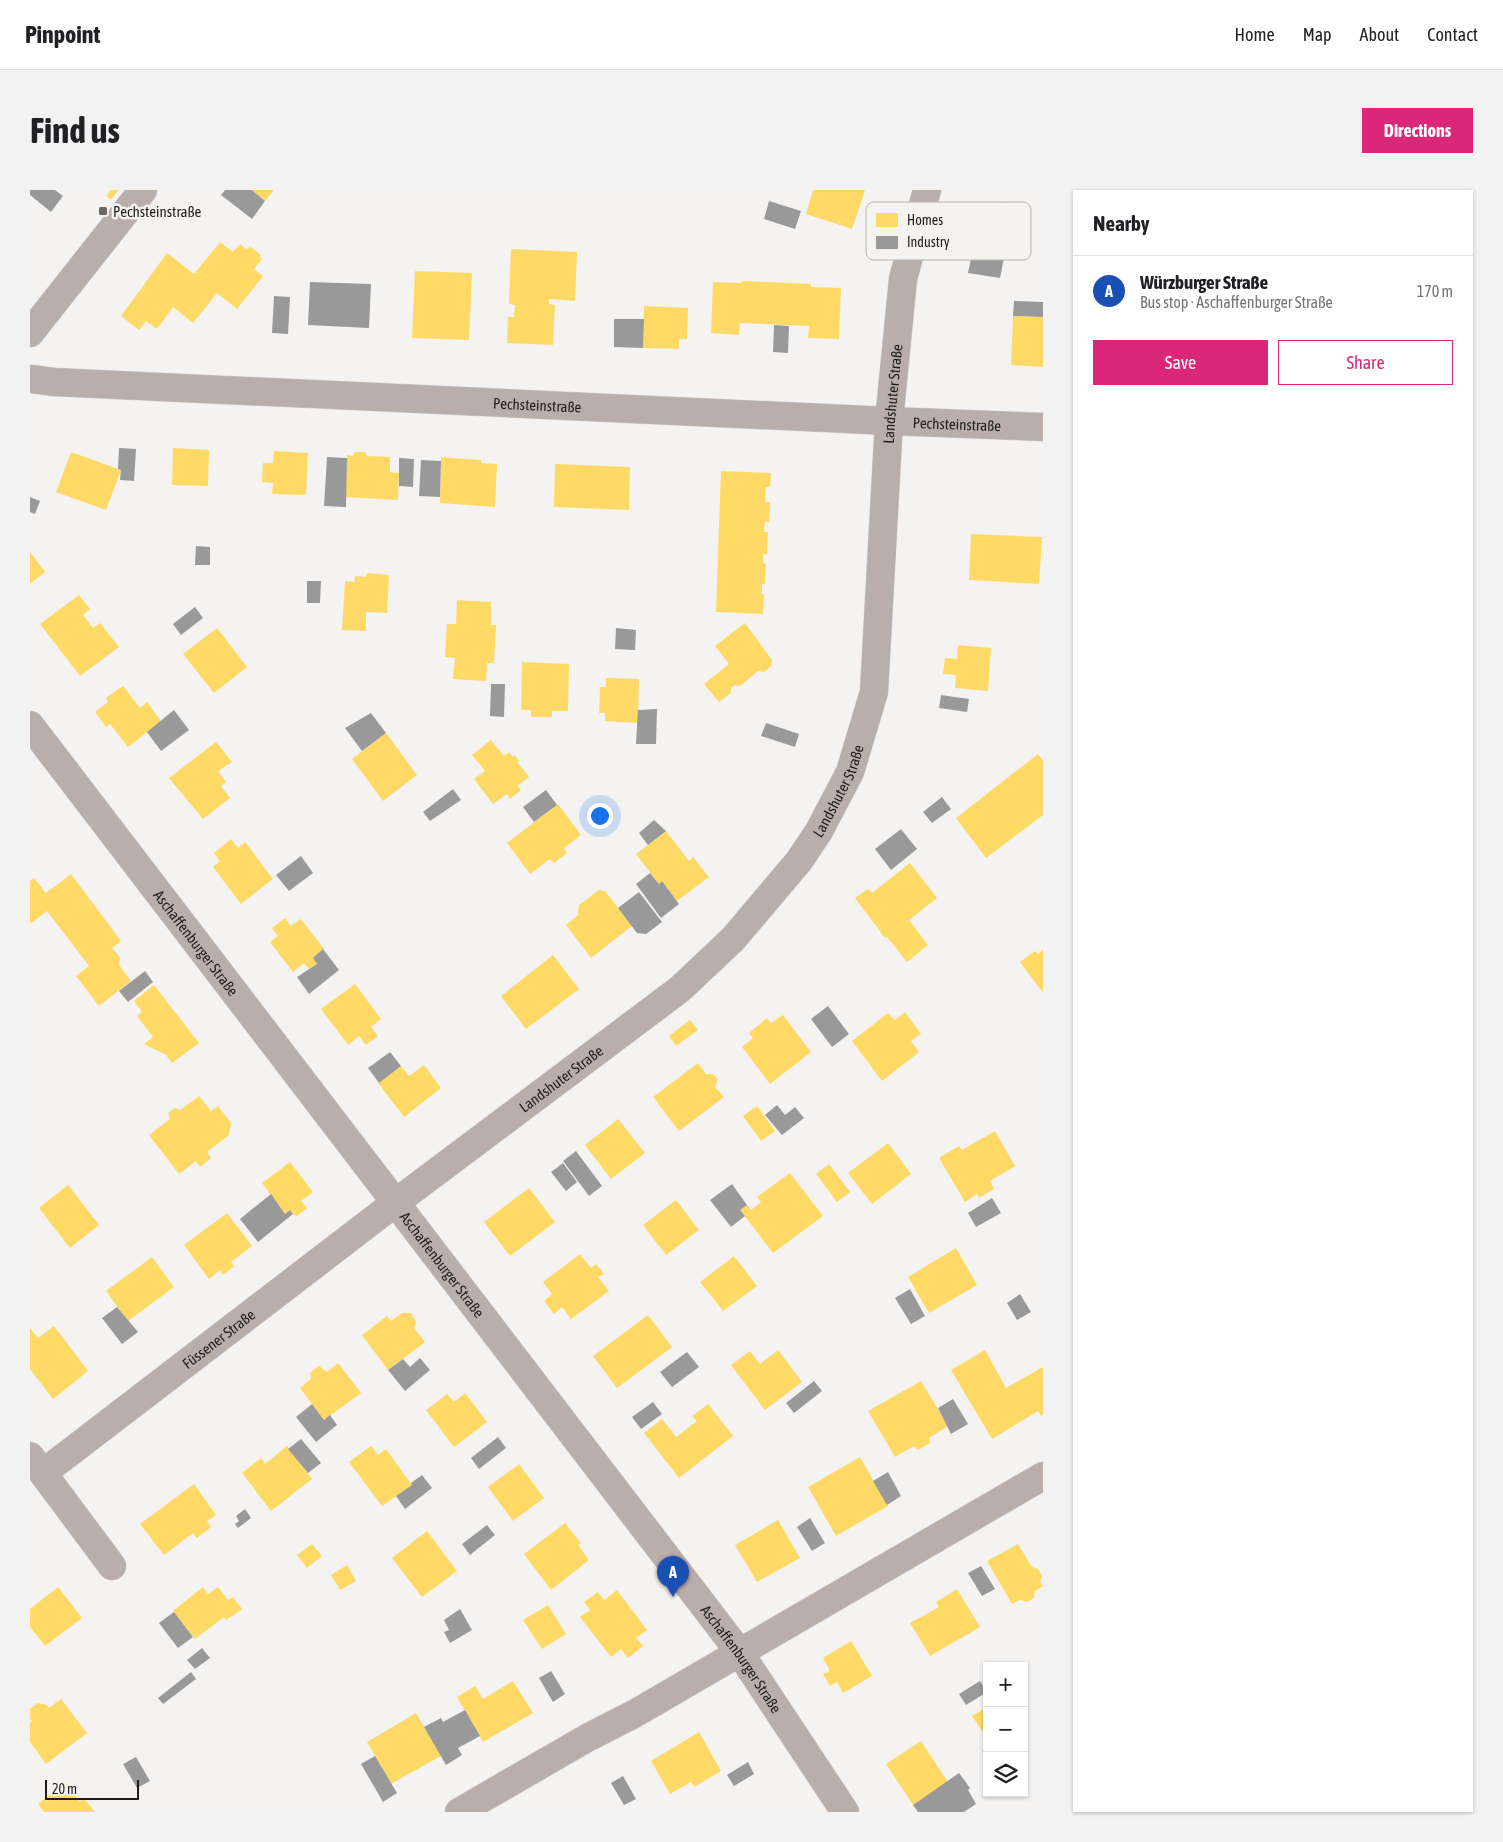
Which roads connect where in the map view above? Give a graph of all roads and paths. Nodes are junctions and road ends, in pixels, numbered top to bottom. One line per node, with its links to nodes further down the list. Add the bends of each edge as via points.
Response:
1 (143, 190): 3 (street)
2 (908, 260): 5 (street, Landshuter Straße, via 903,279)
3 (30, 333)
4 (30, 379): 5 (street, Pechsteinstraße)
5 (889, 421): 6 (street, Pechsteinstraße); 8 (street, Landshuter Straße, via 874,692 850,772 819,831 798,862 743,928 680,989)
6 (1043, 426)
7 (30, 725): 8 (street, Aschaffenburger Straße)
8 (395, 1203): 9 (street, Füssener Straße); 12 (street, Aschaffenburger Straße)
9 (36, 1465): 11 (street, Füssener Straße)
10 (1043, 1476): 12 (street)
11 (112, 1566)
12 (740, 1653): 13 (street); 14 (street, Aschaffenburger Straße)
13 (460, 1812)
14 (845, 1812)

